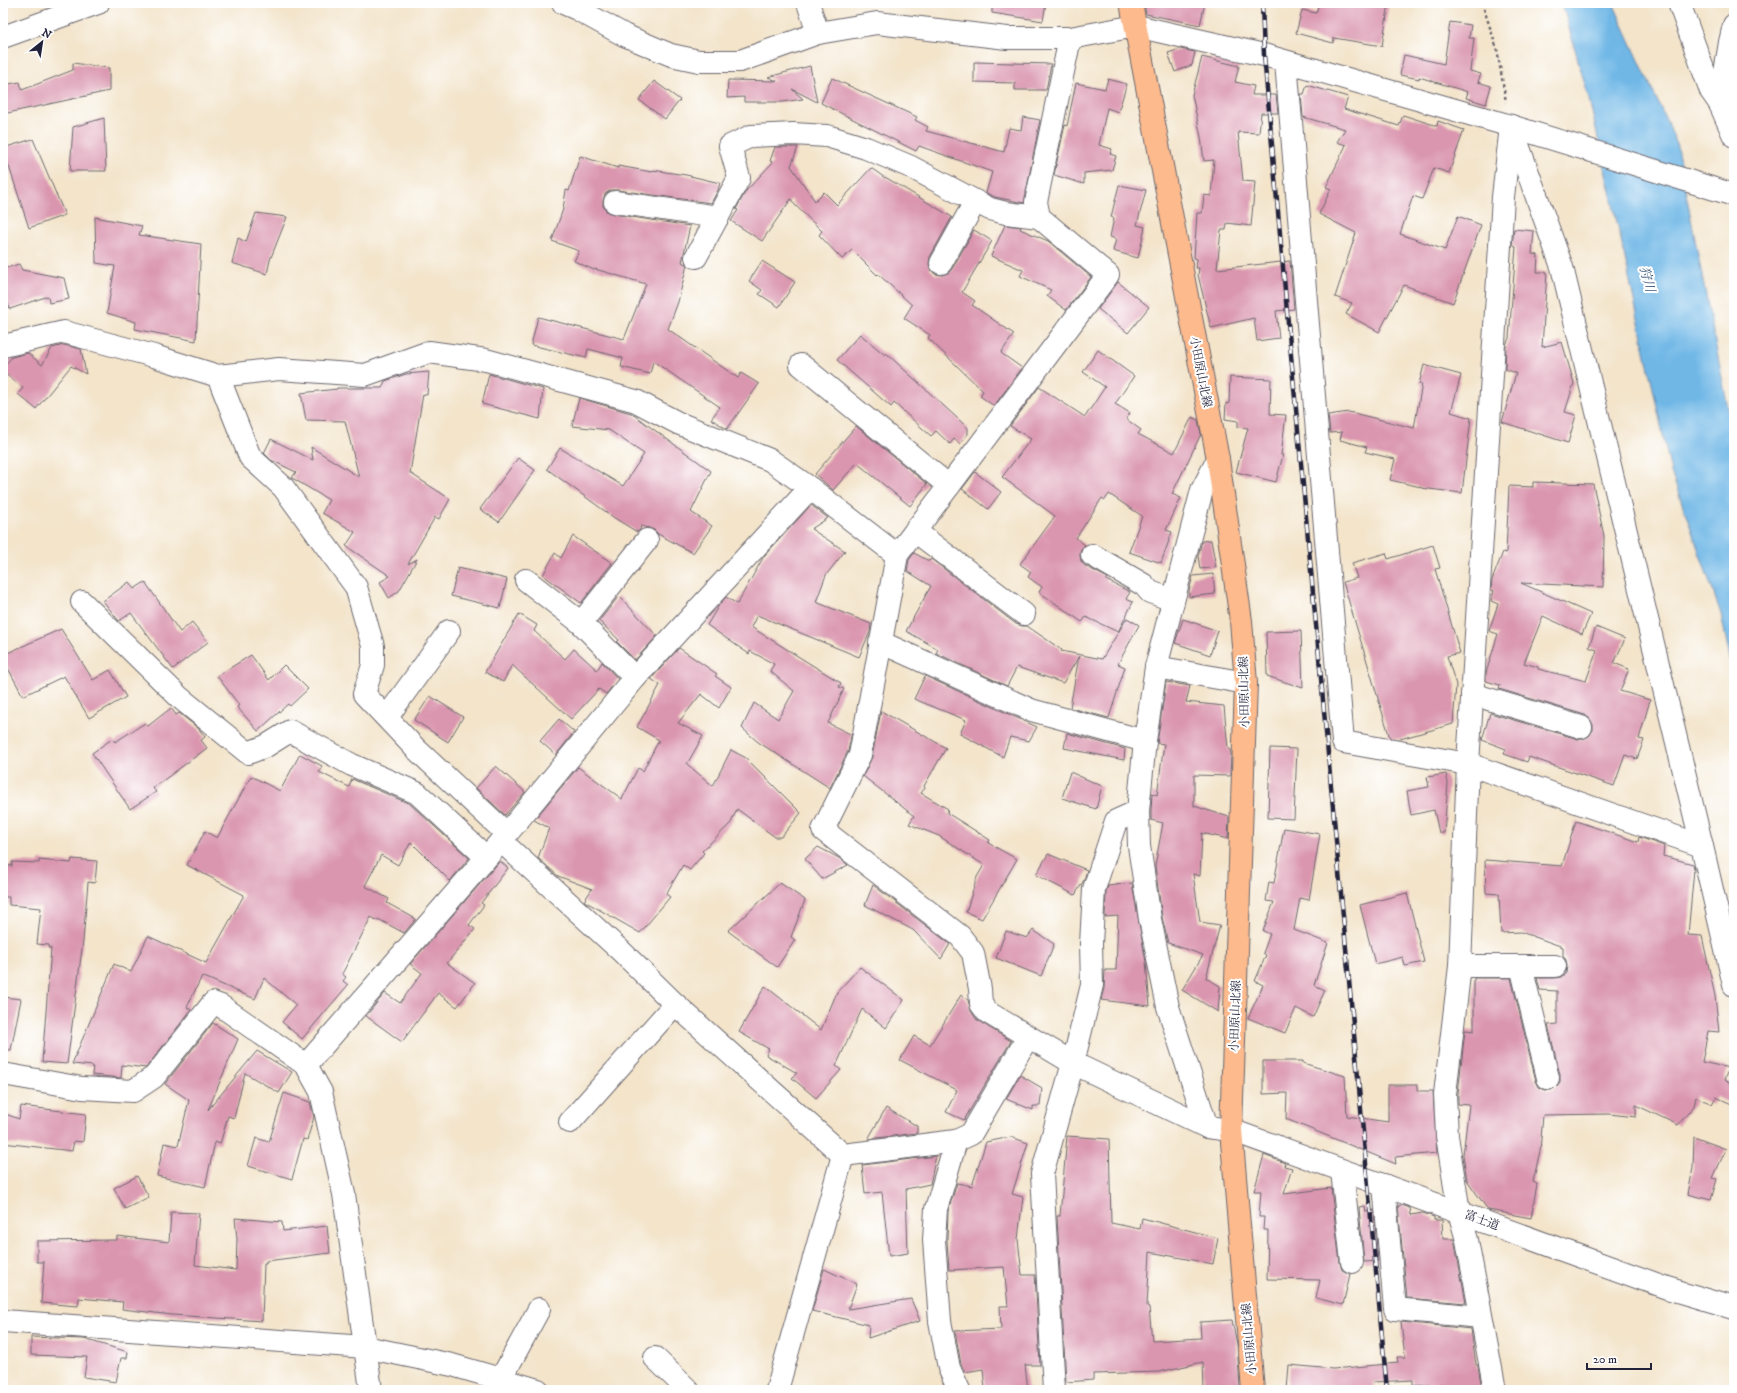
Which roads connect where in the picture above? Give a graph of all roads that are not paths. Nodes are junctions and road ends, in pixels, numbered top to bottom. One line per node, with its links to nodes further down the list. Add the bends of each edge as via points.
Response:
1 (98, 3): 9 (street)
2 (563, 3): 8 (street, via 637,41 670,55 699,61 740,60)
3 (1131, 3): 7 (main road, 小田原山北線)
4 (1679, 3): 12 (street, via 1710,91)
5 (804, 6): 8 (street)
6 (1734, 25): 12 (street)
7 (1136, 26): 10 (street); 11 (street); 25 (main road, 小田原山北線)
8 (818, 33): 10 (street, via 877,23 1006,38)
9 (3, 37)
10 (1070, 38): 19 (street, via 1036,202)
11 (1286, 62): 13 (street); 46 (street, via 1343,742)
12 (1720, 104): 14 (street)
13 (1511, 126): 15 (street); 42 (street, via 1503,197); 49 (street, via 1562,267)
14 (1734, 136)
15 (1733, 194)
16 (615, 202): 18 (street)
17 (975, 202): 18 (street, via 911,167 866,148 827,136 751,136 730,146 739,178); 19 (street, via 1006,213); 21 (street)
18 (718, 217): 20 (street)
19 (1039, 217): 26 (street, via 1108,275)
20 (696, 257)
21 (941, 264)
22 (3, 346): 24 (street, via 64,332)
23 (802, 366): 26 (street)
24 (218, 376): 27 (street, via 280,369 365,375 428,352 486,360 636,401 678,423 770,460); 43 (street, via 250,458 283,487 356,587 373,646 372,665 364,694)
25 (1218, 459): 33 (street, via 1202,490); 41 (main road, 小田原山北線, via 1241,621)
26 (949, 486): 28 (street)
27 (810, 488): 30 (street); 40 (street)
28 (915, 531): 30 (street); 35 (street)
29 (648, 540): 36 (street)
30 (897, 555): 38 (street)
31 (1092, 555): 33 (street, via 1144,585 1150,592)
32 (526, 580): 36 (street)
33 (1173, 600): 39 (street)
34 (82, 602): 50 (street, via 179,697 248,753 266,746 290,731 352,765 417,793)
35 (1024, 614)
36 (581, 623): 40 (street)
37 (449, 631): 43 (street)
38 (880, 642): 45 (street, via 1031,710); 56 (street, via 860,754 823,830 960,936 973,953 981,1004 987,1012)
39 (1156, 667): 41 (street); 45 (street)
40 (635, 678): 48 (street)
41 (1246, 683): 63 (main road, 小田原山北線)
42 (1472, 694): 44 (street); 46 (street)
43 (387, 717): 48 (street)
44 (1581, 727)
45 (1145, 741): 47 (street)
46 (1468, 764): 49 (street); 51 (street)
47 (1138, 811): 57 (street, via 1116,821 1094,889 1092,985); 62 (street, via 1139,846 1149,912 1167,1000)
48 (503, 837): 50 (street); 55 (street)
49 (1702, 846): 54 (street)
50 (486, 857): 58 (street)
51 (1460, 966): 52 (street); 68 (street, via 1445,1094 1447,1136)
52 (1521, 966): 53 (street); 60 (street)
53 (1556, 966)
54 (1734, 985)
55 (674, 1004): 61 (street); 65 (street)
56 (1028, 1037): 57 (street); 64 (street, via 971,1134)
57 (1073, 1063): 62 (street); 82 (street, via 1042,1174)
58 (306, 1065): 59 (street, via 213,1003 154,1077 133,1091 82,1088); 74 (street, via 321,1092 344,1194)
59 (3, 1074)
60 (1548, 1078)
61 (570, 1122)
62 (1207, 1128): 63 (street, 富士道)
63 (1231, 1130): 66 (street, 富士道); 83 (main road, 小田原山北線)
64 (956, 1141): 65 (street); 81 (street, via 936,1209 934,1240 940,1322 949,1368)
65 (843, 1155): 80 (street)
66 (1342, 1171): 67 (street, 富士道); 69 (street)
67 (1384, 1185): 68 (street, 富士道); 72 (street, via 1395,1309)
68 (1459, 1212): 70 (street, 富士道, via 1667,1288); 72 (street, via 1467,1240)
69 (1352, 1262)
70 (1734, 1308)
71 (539, 1309): 76 (street)
72 (1481, 1317): 84 (street)
73 (3, 1321): 74 (street)
74 (365, 1346): 76 (street, via 452,1365); 77 (street)
75 (655, 1358): 79 (street)
76 (501, 1379): 78 (street)
77 (371, 1390)
78 (538, 1390)
79 (688, 1390)
80 (777, 1390)
81 (958, 1390)
82 (1054, 1390)
83 (1253, 1390)
84 (1495, 1390)

